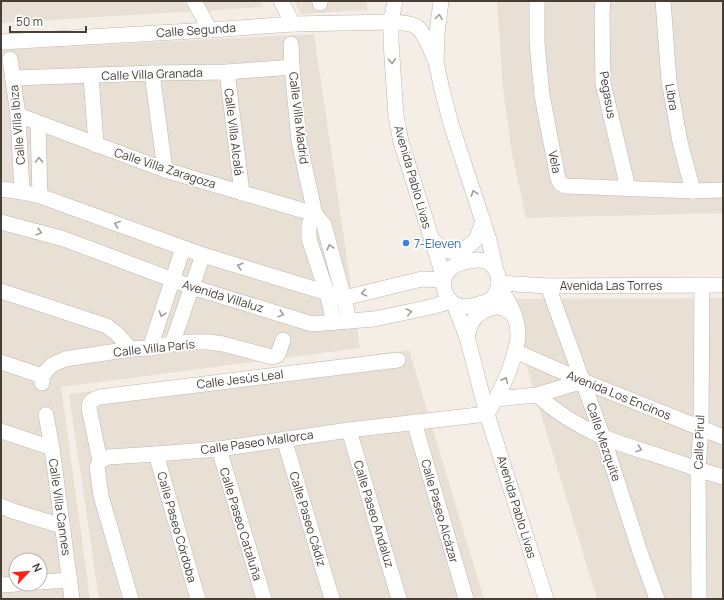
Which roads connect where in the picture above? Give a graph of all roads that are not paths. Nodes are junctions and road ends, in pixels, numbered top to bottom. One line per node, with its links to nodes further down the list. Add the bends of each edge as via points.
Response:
1 (194, 1): 10 (street)
2 (280, 1): 9 (street)
3 (395, 1): 8 (street, Avenida Pablo Livas)
4 (442, 1): 14 (street, one-way to 4)
5 (537, 1): 24 (street, Vela, via 542,95 558,180 565,186)
6 (603, 1): 24 (street, Pegasus, via 604,83)
7 (663, 1): 27 (street, Libra, via 669,81 680,142)
8 (391, 22): 9 (street, Calle Segunda); 14 (street, Calle Segunda, via 417,27 425,37); 34 (street, Avenida Pablo Livas, one-way to 34, via 396,116 401,142)
9 (293, 24): 10 (street, Calle Segunda)
10 (210, 30): 11 (street, Calle Segunda)
11 (1, 42)
12 (291, 44): 15 (street, Calle Villa Madrid)
13 (10, 59): 19 (street, Calle Villa Ibiza)
14 (436, 62): 32 (street, one-way to 14, via 451,124)
15 (292, 67): 16 (street, Calle Villa Granada); 31 (street, Calle Villa Madrid, via 299,141)
16 (227, 72): 17 (street, Calle Villa Granada); 29 (street, Calle Villa Alcalá)
17 (152, 73): 18 (street, Calle Villa Granada); 23 (street)
18 (91, 76): 19 (street, Calle Villa Granada); 22 (street)
19 (12, 78): 20 (street, Calle Villa Ibiza)
20 (18, 115): 21 (street, Calle Villa Zaragoza); 28 (street, Calle Villa Ibiza)
21 (38, 123): 22 (street, Calle Villa Zaragoza); 30 (street, Calle Villa Ibiza, one-way to 21)
22 (96, 145): 23 (street, Calle Villa Zaragoza)
23 (165, 170): 29 (street, Calle Villa Zaragoza)
24 (628, 188): 27 (street, Vela)
25 (1, 189): 28 (street)
26 (723, 190): 27 (street, Vela)
27 (693, 191)
28 (22, 192): 30 (street)
29 (242, 192): 31 (street, Calle Villa Zaragoza)
30 (40, 196): 35 (street, one-way to 30)
31 (315, 214): 46 (street, via 309,224 309,238); 47 (street, Calle Villa Madrid, one-way to 31, via 324,225)
32 (483, 220): 34 (street, via 476,240 458,251 438,246); 40 (street)
33 (1, 222): 38 (street, Avenida Villaluz, one-way to 38, via 64,239)
34 (431, 238): 37 (street, Avenida Pablo Livas)
35 (183, 248): 36 (street); 38 (street)
36 (203, 255): 44 (street); 46 (street, one-way to 36)
37 (444, 279): 39 (street); 40 (street, via 447,272 457,264 475,259 493,266); 48 (street, via 446,295)
38 (173, 280): 44 (street, Avenida Villaluz); 55 (street, one-way to 55)
39 (422, 280): 47 (street, one-way to 47); 49 (street, via 430,283 436,295)
40 (498, 281): 43 (street, Avenida Las Torres); 48 (street, via 496,293 488,301 465,307); 50 (street)
41 (702, 285): 42 (street, Avenida Las Torres); 43 (street, Avenida Las Torres); 66 (street, Calle Pirul)
42 (723, 285)
43 (548, 286): 60 (street, Calle Mezquite)
44 (192, 287): 51 (street, Avenida Villaluz, one-way to 51, via 312,324); 54 (street)
45 (1, 291): 56 (street, via 107,326)
46 (327, 293): 47 (street); 51 (street)
47 (344, 298): 51 (street, Calle Villa Madrid)
48 (452, 303): 49 (street, Avenida Villaluz); 52 (street, Avenida Pablo Livas)
49 (431, 307): 51 (street, Avenida Villaluz, one-way to 49, via 374,319)
50 (515, 317): 52 (street, via 503,308 482,311 475,317); 57 (street, via 518,336)
51 (342, 322)
52 (467, 337): 63 (street, Avenida Pablo Livas)
53 (283, 340): 54 (street, Calle Villa París, via 278,354 272,357 209,342)
54 (172, 344): 55 (street, Calle Villa París)
55 (150, 348): 56 (street, Calle Villa París)
56 (131, 350): 59 (street, Calle Villa París, via 65,359 52,365 42,380)
57 (515, 351): 60 (street, Avenida Los Encinos); 62 (street, one-way to 57)
58 (398, 360): 75 (street, Calle Jesús Leal, via 100,397 89,405)
59 (1, 362)
60 (583, 381): 61 (street); 66 (street, Avenida Los Encinos); 69 (street, Calle Mezquite)
61 (537, 395): 62 (street); 69 (street, via 572,421)
62 (496, 399): 63 (street)
63 (487, 414): 65 (street, Calle Paseo Mallorca); 89 (street, Avenida Pablo Livas)
64 (46, 415): 72 (street, Calle Villa Cannes)
65 (414, 422): 67 (street, Calle Paseo Mallorca); 88 (street, Calle Paseo Alcázar)
66 (700, 428): 70 (street, Avenida Los Encinos); 76 (street, Calle Pirul)
67 (349, 430): 71 (street, Calle Paseo Mallorca); 87 (street, Calle Paseo Andaluz)
68 (1, 431): 72 (street)
69 (603, 437): 76 (street, one-way to 76); 90 (street, Calle Mezquite)
70 (723, 437)
71 (284, 439): 73 (street, Calle Paseo Mallorca); 86 (street, Calle Paseo Cádiz)
72 (52, 448): 79 (street, Calle Villa Cannes)
73 (219, 449): 74 (street, Calle Paseo Mallorca); 85 (street, Calle Paseo Cataluña)
74 (156, 454): 75 (street, Calle Paseo Mallorca, via 108,457); 84 (street, Calle Paseo Córdoba)
75 (100, 461): 83 (street, via 97,467 101,496)
76 (698, 470): 77 (street); 91 (street, Calle Pirul)
77 (723, 477)
78 (5, 510): 79 (street)
79 (62, 526): 80 (street, Calle Villa Cannes)
80 (70, 580): 81 (street); 82 (street, Calle Villa Cannes)
81 (48, 581)
82 (72, 599)
83 (131, 599)
84 (198, 599)
85 (264, 599)
86 (332, 599)
87 (399, 599)
88 (466, 599)
89 (546, 599)
90 (657, 599)
91 (699, 599)

